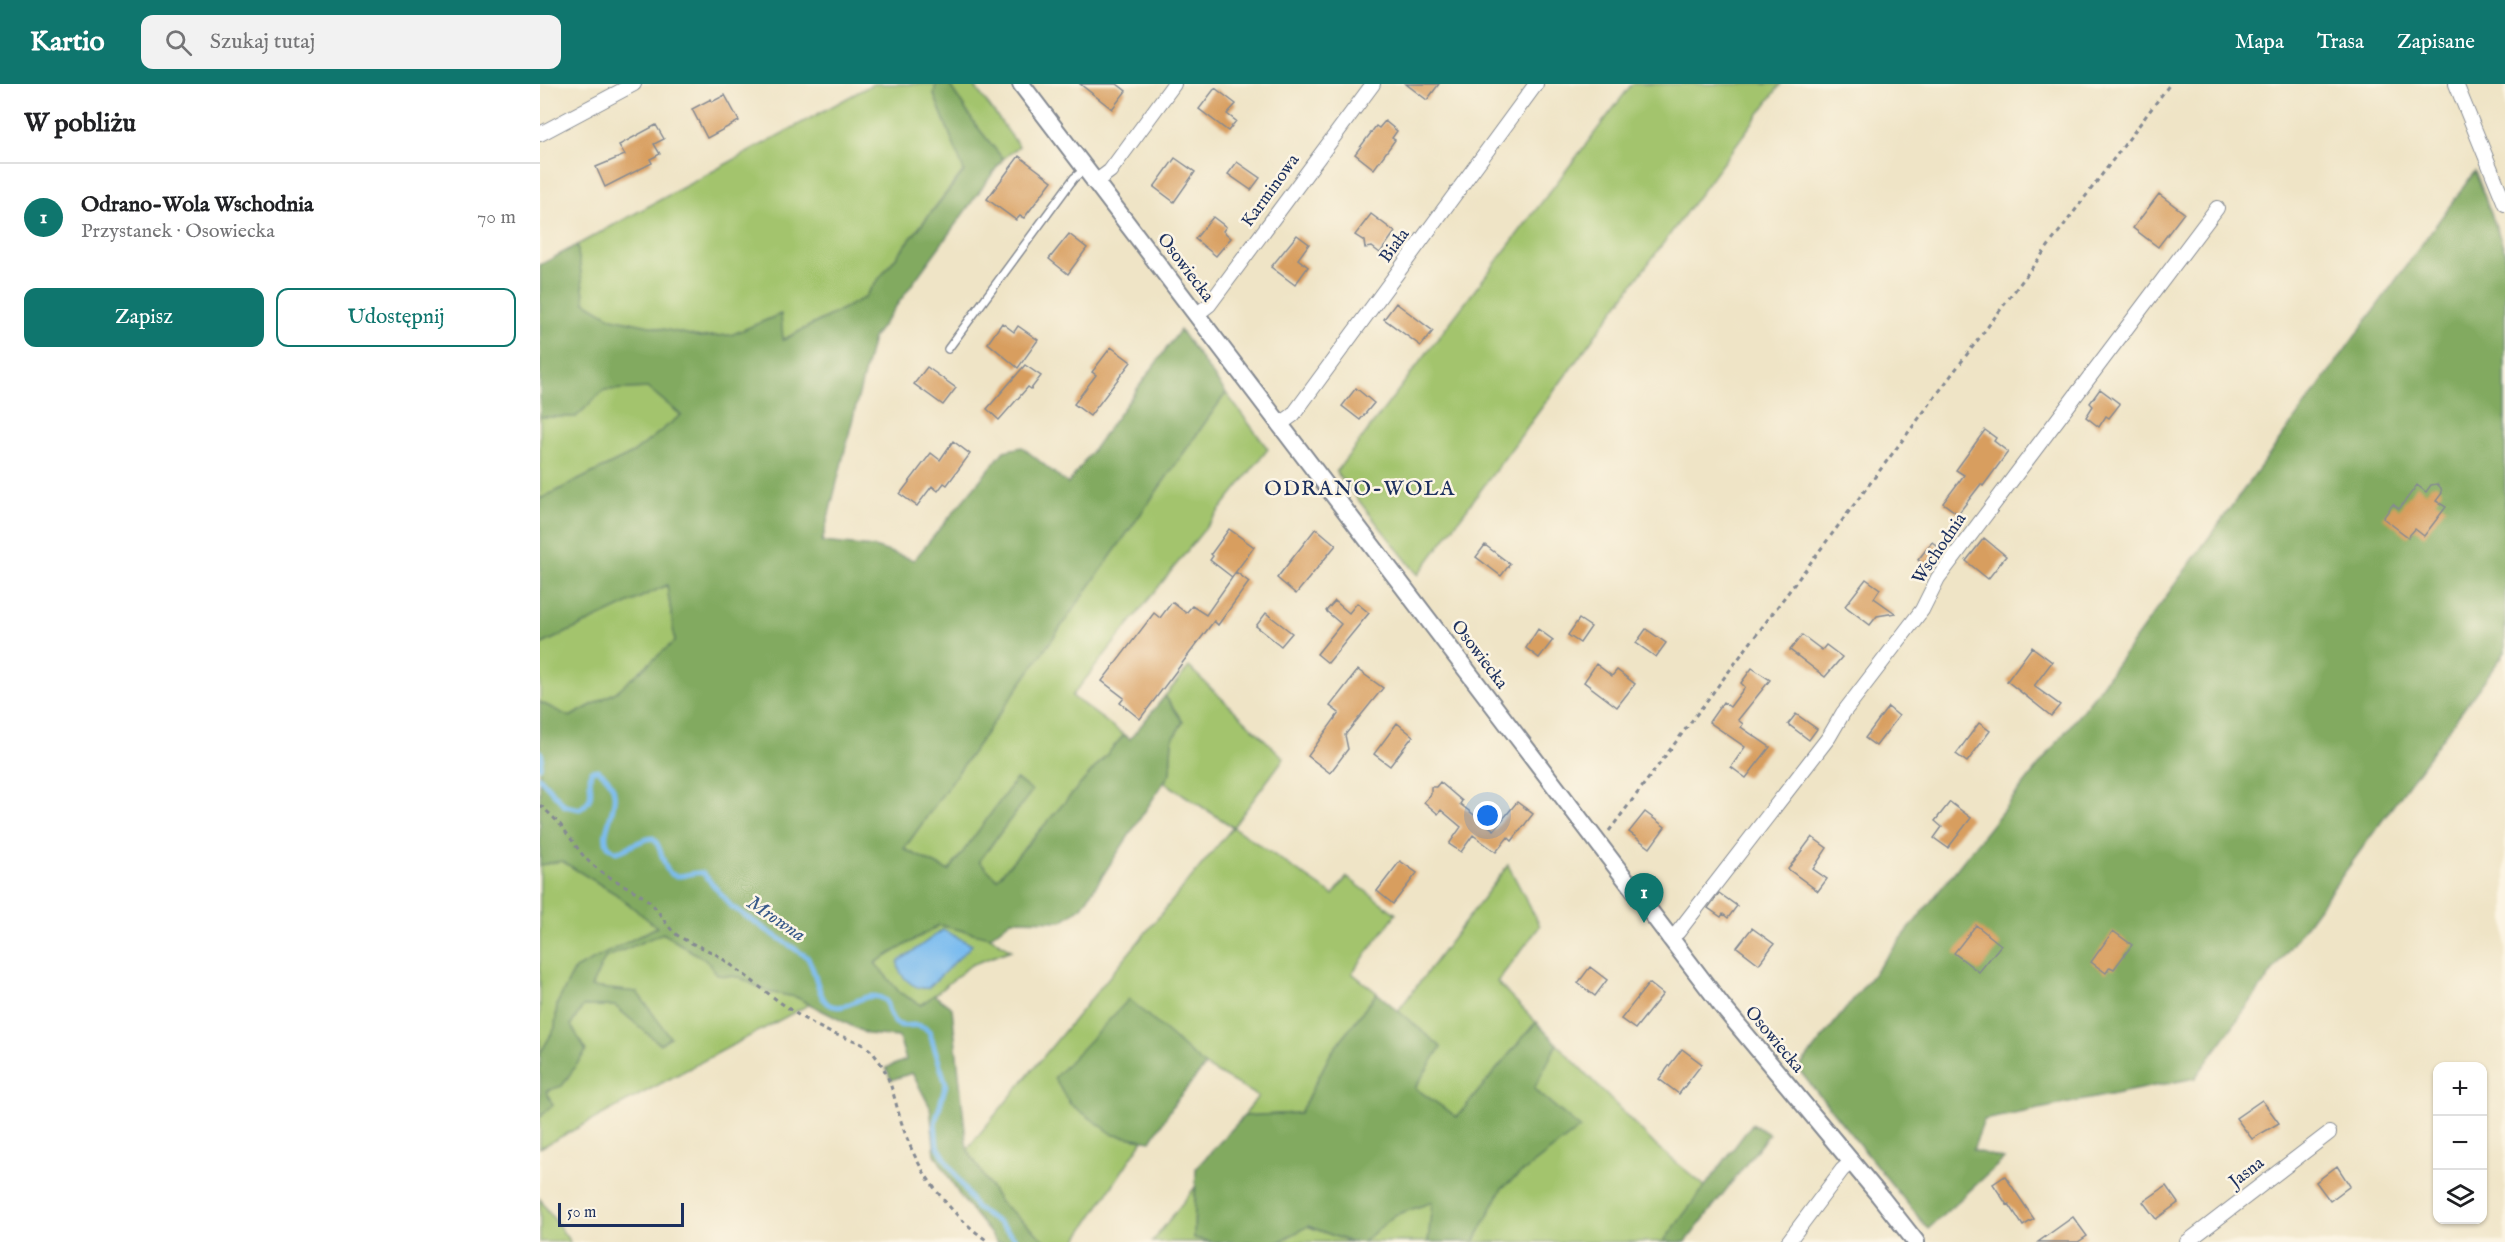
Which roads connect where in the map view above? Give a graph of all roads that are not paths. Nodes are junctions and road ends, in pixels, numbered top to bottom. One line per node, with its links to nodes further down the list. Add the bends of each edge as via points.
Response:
1 (634, 84): 7 (street)
2 (1021, 84): 8 (street, Osowiecka)
3 (1174, 84): 8 (street, via 1110,171)
4 (1536, 84): 13 (street, Biała, via 1293,415)
5 (2456, 84): 9 (street)
6 (1368, 86): 11 (street, Karminowa, via 1209,305)
7 (540, 134)
8 (1089, 176): 11 (street, Osowiecka); 12 (lane, via 1074,178)
9 (2505, 204)
10 (2217, 208): 14 (street, Wschodnia, via 1938,578 1922,610 1829,737 1678,932)
11 (1196, 315): 13 (street, Osowiecka)
12 (948, 349)
13 (1280, 425): 14 (street, Osowiecka)
14 (1669, 938): 16 (street, Osowiecka)
15 (2329, 1133): 19 (street, Jasna)
16 (1851, 1162): 17 (street); 18 (street, Osowiecka)
17 (1788, 1242)
18 (1916, 1242)
19 (2187, 1242)

